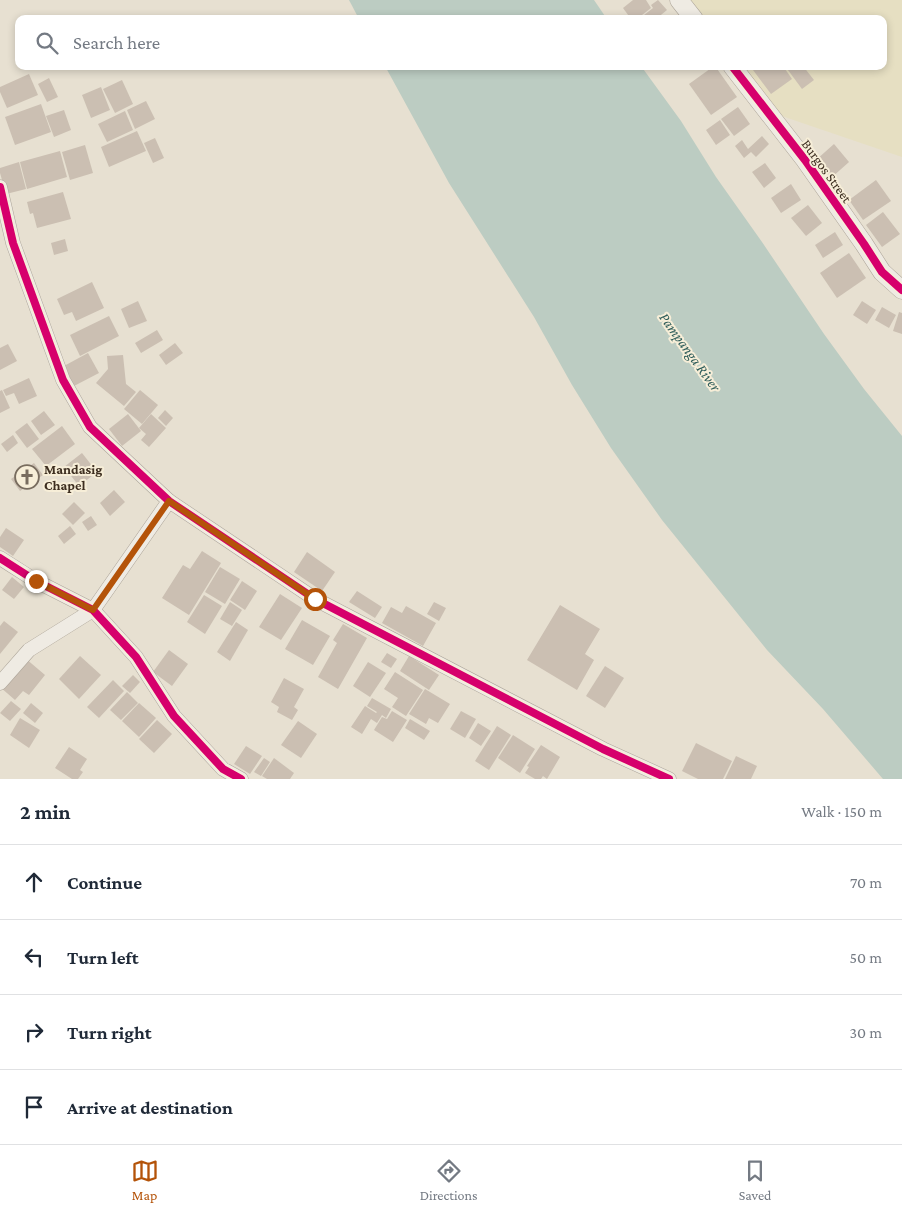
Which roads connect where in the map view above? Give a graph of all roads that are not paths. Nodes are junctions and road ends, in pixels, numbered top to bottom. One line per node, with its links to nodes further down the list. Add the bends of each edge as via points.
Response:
1 (679, 0): 2 (street)
2 (691, 15)
3 (735, 70): 5 (street, Burgos Street, via 805,160 882,272)
4 (0, 187): 6 (street, via 13,243 63,380 90,427)
5 (902, 290)
6 (169, 501): 8 (street); 10 (street, via 315,599)
7 (0, 558): 8 (street, via 36,581)
8 (93, 610): 9 (street, via 29,650); 11 (street, via 136,657 174,716 223,769)
9 (0, 682)
10 (650, 775): 12 (street)
11 (241, 779)
12 (669, 779)

